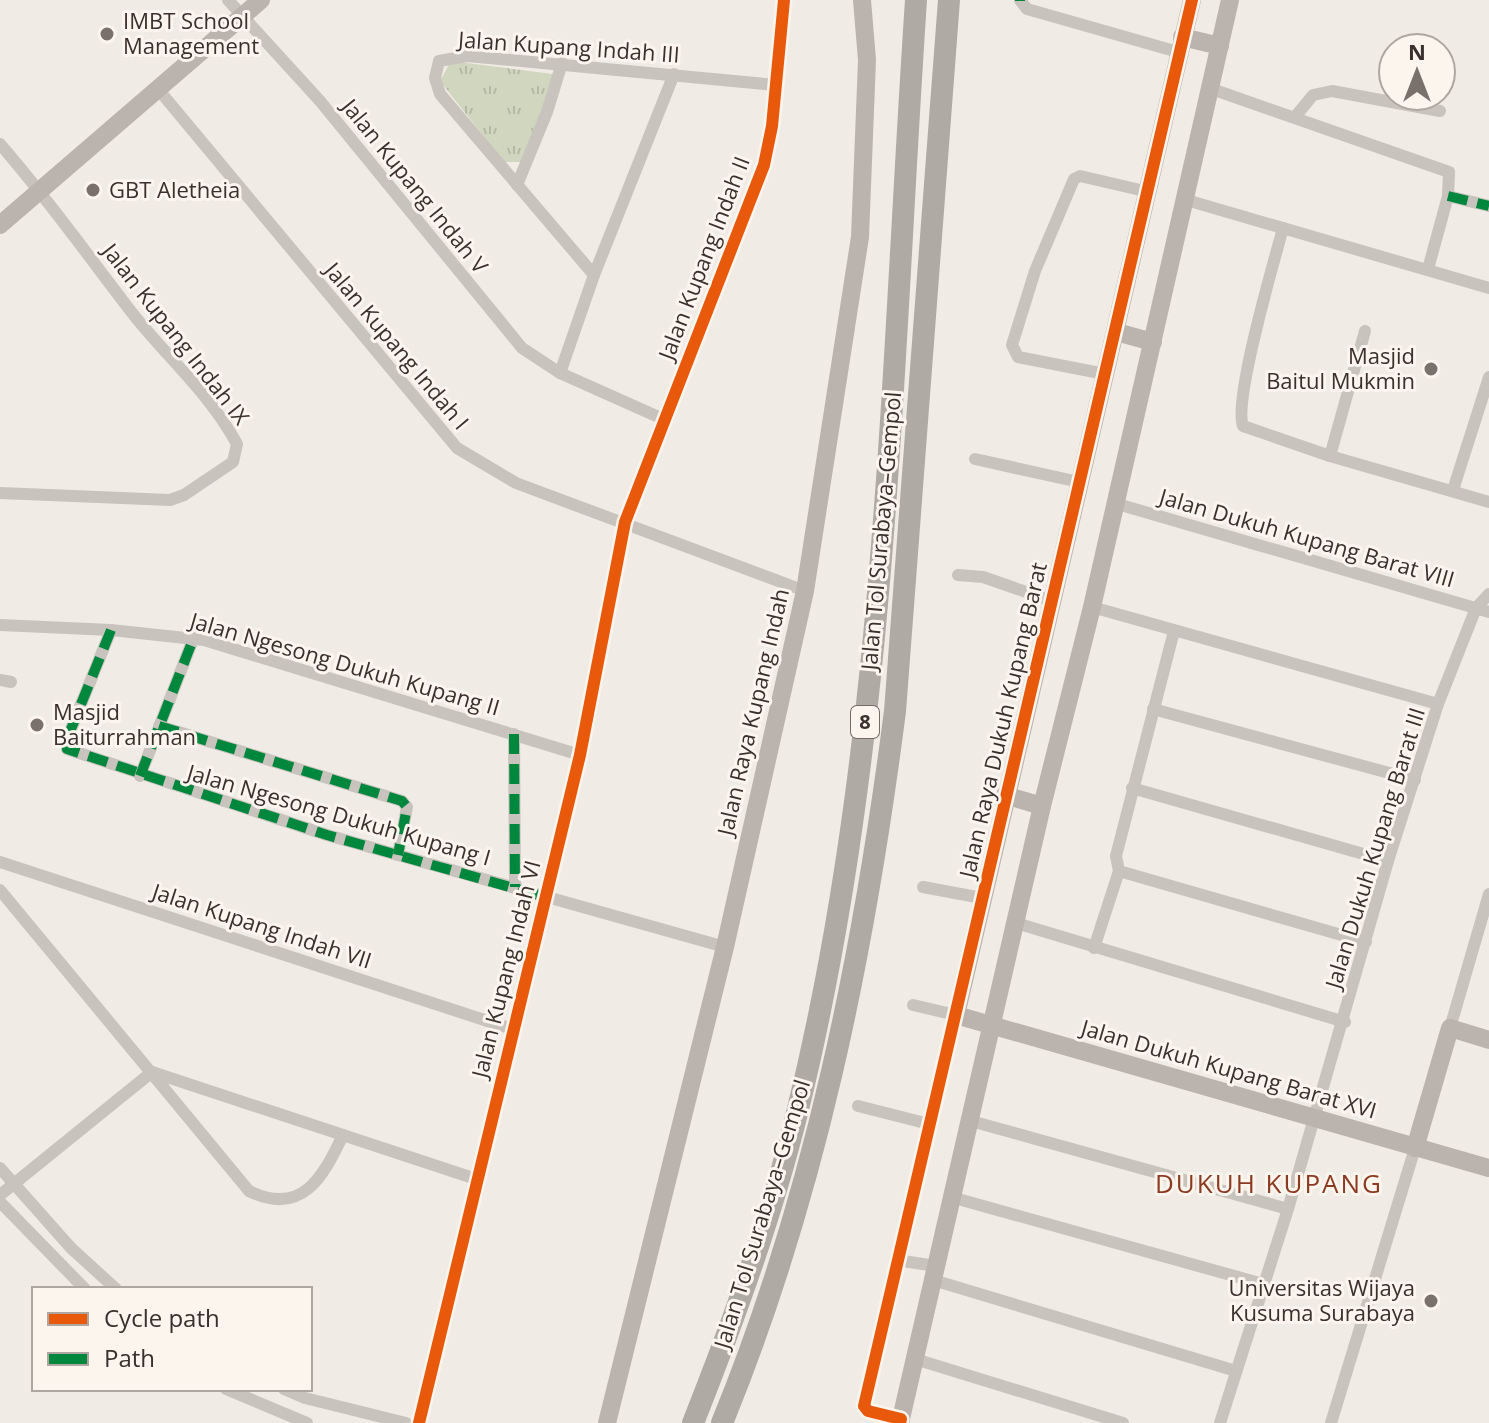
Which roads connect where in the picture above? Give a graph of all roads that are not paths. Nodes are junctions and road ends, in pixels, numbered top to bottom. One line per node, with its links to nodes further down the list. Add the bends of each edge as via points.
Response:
1 (228, 0): 10 (street, Jalan Kupang Indah V)
2 (261, 0): 10 (street)
3 (784, 0): 15 (street, Jalan Kupang Indah II)
4 (862, 0): 50 (street, Jalan Raya Kupang Indah, via 867,60 860,237)
5 (916, 0): 119 (highway, Jalan Tol Surabaya–Gempol / 8, via 876,612 847,865 793,1126 728,1334)
6 (949, 0): 120 (highway, Jalan Tol Surabaya–Gempol / 8, via 896,695 881,817 823,1114 759,1326)
7 (1020, 0): 11 (street, via 1027,9)
8 (1192, 0): 11 (street, Jalan Raya Dukuh Kupang Barat)
9 (1230, 0): 12 (street, Jalan Raya Dukuh Kupang Barat)
10 (245, 16): 17 (street); 37 (street, Jalan Kupang Indah V, via 522,348)
11 (1180, 44): 12 (street); 23 (street, Jalan Raya Dukuh Kupang Barat)
12 (1220, 46): 16 (street, Jalan Raya Dukuh Kupang Barat)
13 (562, 63): 14 (street, Jalan Kupang Indah III); 21 (street); 21 (street, Jalan Kupang Indah III, via 467,56 448,57 436,69 440,94)
14 (674, 74): 15 (street, Jalan Kupang Indah III); 32 (street)
15 (776, 85): 40 (street, Jalan Kupang Indah II, via 764,165)
16 (1209, 88): 19 (street); 25 (street, Jalan Raya Dukuh Kupang Barat)
17 (158, 89): 22 (street); 48 (street, Jalan Kupang Indah I, via 457,448 516,483)
18 (1377, 99): 19 (street, via 1332,91 1313,95)
19 (1295, 117): 24 (street, via 1446,170 1451,175)
20 (0, 144): 22 (street, Jalan Kupang Indah IX)
21 (517, 185): 32 (street, Jalan Kupang Indah III)
22 (41, 191): 27 (street); 45 (street, Jalan Kupang Indah IX, via 134,316 214,409 237,444 236,454 233,462 184,495 154,502)
23 (1149, 192): 29 (street, Jalan Raya Dukuh Kupang Barat); 38 (street, via 1075,178 1035,271 1012,345 1018,357)
24 (1448, 196): 26 (street); 31 (street)
25 (1183, 199): 28 (street); 30 (street, Jalan Raya Dukuh Kupang Barat)
26 (1489, 206)
27 (0, 225)
28 (1283, 228): 31 (street); 41 (street, via 1241,414 1243,426)
29 (1140, 229): 30 (street); 35 (street, Jalan Raya Dukuh Kupang Barat)
30 (1176, 236): 36 (street, Jalan Raya Dukuh Kupang Barat)
31 (1428, 269): 33 (street)
32 (594, 275): 37 (street)
33 (1489, 288)
34 (1365, 331): 41 (street)
35 (1116, 332): 36 (street); 38 (street, Jalan Raya Dukuh Kupang Barat)
36 (1153, 342): 47 (street, Jalan Raya Dukuh Kupang Barat)
37 (560, 373): 40 (street, Jalan Kupang Indah V)
38 (1105, 374): 43 (street, Jalan Raya Dukuh Kupang Barat)
39 (1489, 377): 44 (street)
40 (663, 419): 48 (street, Jalan Kupang Indah II)
41 (1330, 456): 44 (street)
42 (975, 459): 43 (street)
43 (1079, 482): 52 (street, Jalan Raya Dukuh Kupang Barat)
44 (1453, 490): 46 (street)
45 (0, 493)
46 (1489, 502)
47 (1114, 503): 53 (street, Jalan Raya Dukuh Kupang Barat); 54 (street, Jalan Dukuh Kupang Barat VIII)
48 (625, 522): 50 (street, Jalan Kupang Indah I); 63 (street, Jalan Kupang Indah VI)
49 (958, 575): 52 (street, via 983,577)
50 (805, 591): 81 (street, Jalan Raya Kupang Indah)
51 (1489, 594): 54 (street, Jalan Dukuh Kupang Barat III)
52 (1052, 601): 67 (street, Jalan Raya Dukuh Kupang Barat)
53 (1092, 607): 57 (street); 68 (street, Jalan Raya Dukuh Kupang Barat)
54 (1483, 610): 59 (street, Jalan Dukuh Kupang Barat III)
55 (0, 625): 56 (street, Jalan Ngesong Dukuh Kupang II)
56 (111, 630): 58 (street, Jalan Ngesong Dukuh Kupang II); 64 (street, Jalan Ngesong Dukuh Kupang I, via 65,744)
57 (1174, 631): 59 (street); 60 (street)
58 (194, 637): 61 (street); 62 (street, Jalan Ngesong Dukuh Kupang II)
59 (1438, 704): 65 (street, Jalan Dukuh Kupang Barat III)
60 (1153, 709): 65 (street); 66 (street)
61 (159, 726): 64 (street); 69 (street, via 402,801 407,807)
62 (514, 734): 63 (street, Jalan Ngesong Dukuh Kupang II); 73 (street)
63 (580, 755): 77 (street, Jalan Kupang Indah VI)
64 (140, 776): 69 (street, Jalan Ngesong Dukuh Kupang I)
65 (1415, 780): 70 (street, Jalan Dukuh Kupang Barat III)
66 (1132, 788): 70 (street); 72 (street, via 1116,856)
67 (1005, 795): 68 (street); 78 (street, Jalan Raya Dukuh Kupang Barat)
68 (1042, 806): 79 (street, Jalan Raya Dukuh Kupang Barat)
69 (398, 855): 73 (street, Jalan Ngesong Dukuh Kupang I)
70 (1388, 861): 80 (street, Jalan Dukuh Kupang Barat III)
71 (0, 862): 88 (street, Jalan Kupang Indah VII)
72 (1119, 871): 80 (street); 82 (street)
73 (515, 887): 77 (street, Jalan Ngesong Dukuh Kupang I)
74 (923, 887): 78 (street)
75 (0, 890): 90 (street)
76 (1489, 894): 87 (street)
77 (545, 897): 81 (street, Jalan Ngesong Dukuh Kupang I); 88 (street, Jalan Kupang Indah VI)
78 (982, 898): 84 (street, Jalan Raya Dukuh Kupang Barat)
79 (1016, 923): 82 (street); 86 (street, Jalan Raya Dukuh Kupang Barat)
80 (1366, 942): 85 (street, Jalan Dukuh Kupang Barat III)
81 (725, 947): 118 (street, Jalan Raya Kupang Indah)
82 (1094, 948): 85 (street)
83 (913, 1005): 84 (street)
84 (956, 1015): 86 (street, Jalan Dukuh Kupang Barat XVI); 94 (street, Jalan Raya Dukuh Kupang Barat)
85 (1345, 1022): 92 (street, Jalan Dukuh Kupang Barat III)
86 (994, 1025): 92 (street, Jalan Dukuh Kupang Barat XVI); 93 (street, Jalan Raya Dukuh Kupang Barat)
87 (1450, 1028): 89 (street); 96 (street)
88 (512, 1029): 99 (street, Jalan Kupang Indah VI)
89 (1489, 1040)
90 (152, 1072): 95 (street); 95 (street, via 240,1183 260,1196 290,1198 315,1184); 100 (street)
91 (858, 1106): 94 (street)
92 (1312, 1120): 96 (street, Jalan Dukuh Kupang Barat XVI); 104 (street, Jalan Dukuh Kupang Barat III)
93 (971, 1121): 102 (street, Jalan Raya Dukuh Kupang Barat); 104 (street)
94 (929, 1124): 105 (street, Jalan Raya Dukuh Kupang Barat)
95 (343, 1135): 99 (street)
96 (1415, 1148): 98 (street, Jalan Dukuh Kupang Barat XVI); 123 (street)
97 (0, 1168): 100 (street)
98 (1489, 1168)
99 (476, 1179): 117 (street, Jalan Kupang Indah VI)
100 (14, 1184): 101 (street); 109 (street)
101 (0, 1195)
102 (951, 1197): 106 (street, Jalan Raya Dukuh Kupang Barat); 107 (street)
103 (0, 1202): 108 (street)
104 (1288, 1209): 107 (street, Jalan Dukuh Kupang Barat III)
105 (896, 1260): 106 (street); 114 (street, Jalan Raya Dukuh Kupang Barat, via 864,1406)
106 (934, 1273): 110 (street, Jalan Raya Dukuh Kupang Barat); 111 (street)
107 (1263, 1284): 111 (street, Jalan Dukuh Kupang Barat III)
108 (83, 1287)
109 (114, 1287)
110 (915, 1359): 114 (street, Jalan Raya Dukuh Kupang Barat); 121 (street)
111 (1236, 1371): 122 (street, Jalan Dukuh Kupang Barat III)
112 (231, 1391): 115 (street)
113 (291, 1391): 116 (street)
114 (900, 1421)
115 (307, 1423)
116 (406, 1423)
117 (419, 1423)
118 (607, 1423)
119 (693, 1423)
120 (722, 1423)
121 (1123, 1423)
122 (1220, 1423)
123 (1331, 1423)

